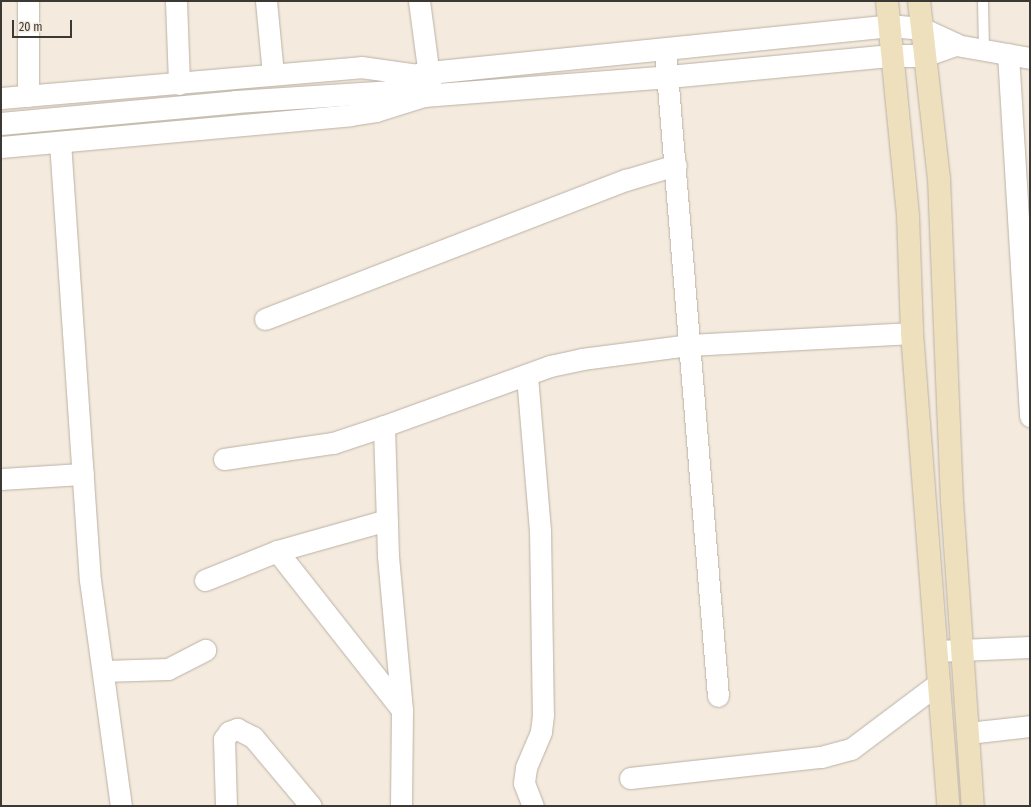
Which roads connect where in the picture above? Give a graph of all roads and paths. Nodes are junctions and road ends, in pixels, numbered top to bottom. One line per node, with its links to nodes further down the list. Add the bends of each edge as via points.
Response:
1 (28, 1): 22 (street)
2 (176, 1): 20 (street)
3 (266, 1): 17 (street)
4 (419, 1): 18 (street)
5 (887, 1): 8 (main road)
6 (919, 1): 9 (main road)
7 (983, 1): 12 (lane)
8 (889, 26): 9 (street); 11 (street); 14 (main road)
9 (922, 29): 10 (street); 15 (main road)
10 (956, 45): 12 (street); 15 (street)
11 (666, 49): 18 (street); 19 (street)
12 (984, 50): 13 (street)
13 (1008, 54): 16 (street); 33 (street)
14 (892, 56): 15 (street); 19 (street); 30 (main road, via 908,216)
15 (924, 56): 44 (main road, via 939,178 952,501)
16 (1030, 58)
17 (273, 74): 18 (street, via 361,67); 20 (street)
18 (424, 74): 21 (street); 23 (street)
19 (670, 77): 23 (street); 28 (street)
20 (179, 84): 22 (street)
21 (389, 92): 23 (street); 25 (street, via 236,102)
22 (28, 96): 24 (street)
23 (427, 96): 26 (street, via 376,111 351,115)
24 (1, 98)
25 (1, 124)
26 (60, 142): 27 (street); 36 (street)
27 (1, 147)
28 (676, 165): 29 (street, via 626,180); 31 (street)
29 (265, 319)
30 (912, 333): 31 (street); 43 (main road)
31 (690, 345): 32 (street, via 582,359 550,366); 47 (street)
32 (527, 376): 34 (street, via 466,395); 56 (street, via 540,530 543,708 541,732 526,768 524,783)
33 (1030, 416)
34 (384, 426): 35 (street, via 333,443); 38 (street)
35 (224, 459)
36 (83, 474): 37 (street); 45 (street, via 90,580)
37 (1, 478)
38 (387, 520): 39 (street); 48 (street)
39 (277, 551): 40 (street); 48 (street)
40 (205, 580)
41 (1030, 648): 44 (street)
42 (205, 650): 45 (street, via 168,670)
43 (937, 651): 44 (street); 46 (main road)
44 (963, 651): 50 (main road)
45 (103, 671): 52 (street)
46 (939, 683): 51 (street, via 851,749 821,757); 57 (main road)
47 (718, 696)
48 (402, 710): 55 (street)
49 (1030, 726): 50 (street)
50 (968, 733): 58 (main road)
51 (630, 778)
52 (121, 806)
53 (226, 806): 54 (street, via 224,739 229,732 237,729 253,737)
54 (311, 806)
55 (401, 806)
56 (533, 806)
57 (948, 806)
58 (973, 806)

